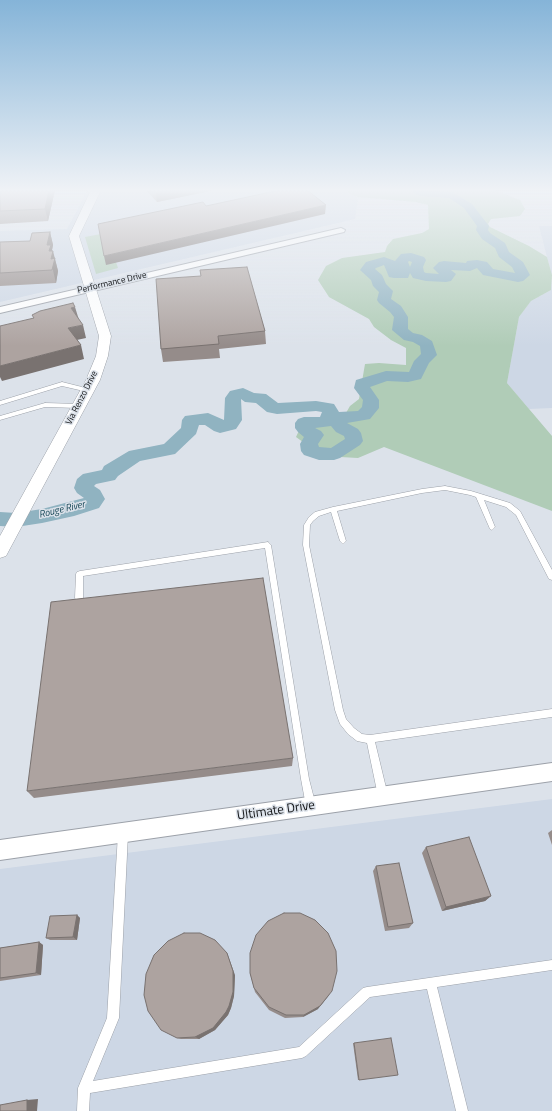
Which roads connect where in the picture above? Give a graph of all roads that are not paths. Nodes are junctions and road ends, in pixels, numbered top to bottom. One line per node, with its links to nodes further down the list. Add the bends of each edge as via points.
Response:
1 (76, 242): 3 (street, Via Renzo Drive)
2 (291, 242): 3 (street, Performance Drive)
3 (90, 288): 4 (street, Performance Drive); 5 (street, Via Renzo Drive, via 105,336 102,356)
4 (0, 310)
5 (88, 390): 6 (lane, via 62,384); 7 (street, Via Renzo Drive)
6 (0, 403)
7 (79, 406): 8 (lane, via 45,405); 13 (street, Via Renzo Drive)
8 (0, 418)
9 (479, 496): 10 (lane, via 445,488); 11 (lane); 14 (lane, via 508,505 518,513)
10 (333, 509): 12 (lane); 17 (lane, via 317,514 311,519 307,525 306,545 339,710 351,731 360,738)
11 (492, 527)
12 (342, 541)
13 (1, 550)
14 (552, 577)
15 (79, 598): 20 (lane, via 80,574 268,545)
16 (552, 714): 17 (lane)
17 (370, 739): 19 (lane)
18 (552, 772): 19 (street, Ultimate Drive)
19 (383, 796): 20 (street, Ultimate Drive)
20 (311, 806): 21 (street, Ultimate Drive)
21 (123, 834): 22 (street, Ultimate Drive); 25 (lane, via 113,1018)
22 (0, 850)
23 (552, 965): 24 (lane)
24 (431, 983): 25 (lane, via 367,992 302,1052); 27 (lane)
25 (84, 1088): 26 (lane)
26 (84, 1111)
27 (462, 1111)

